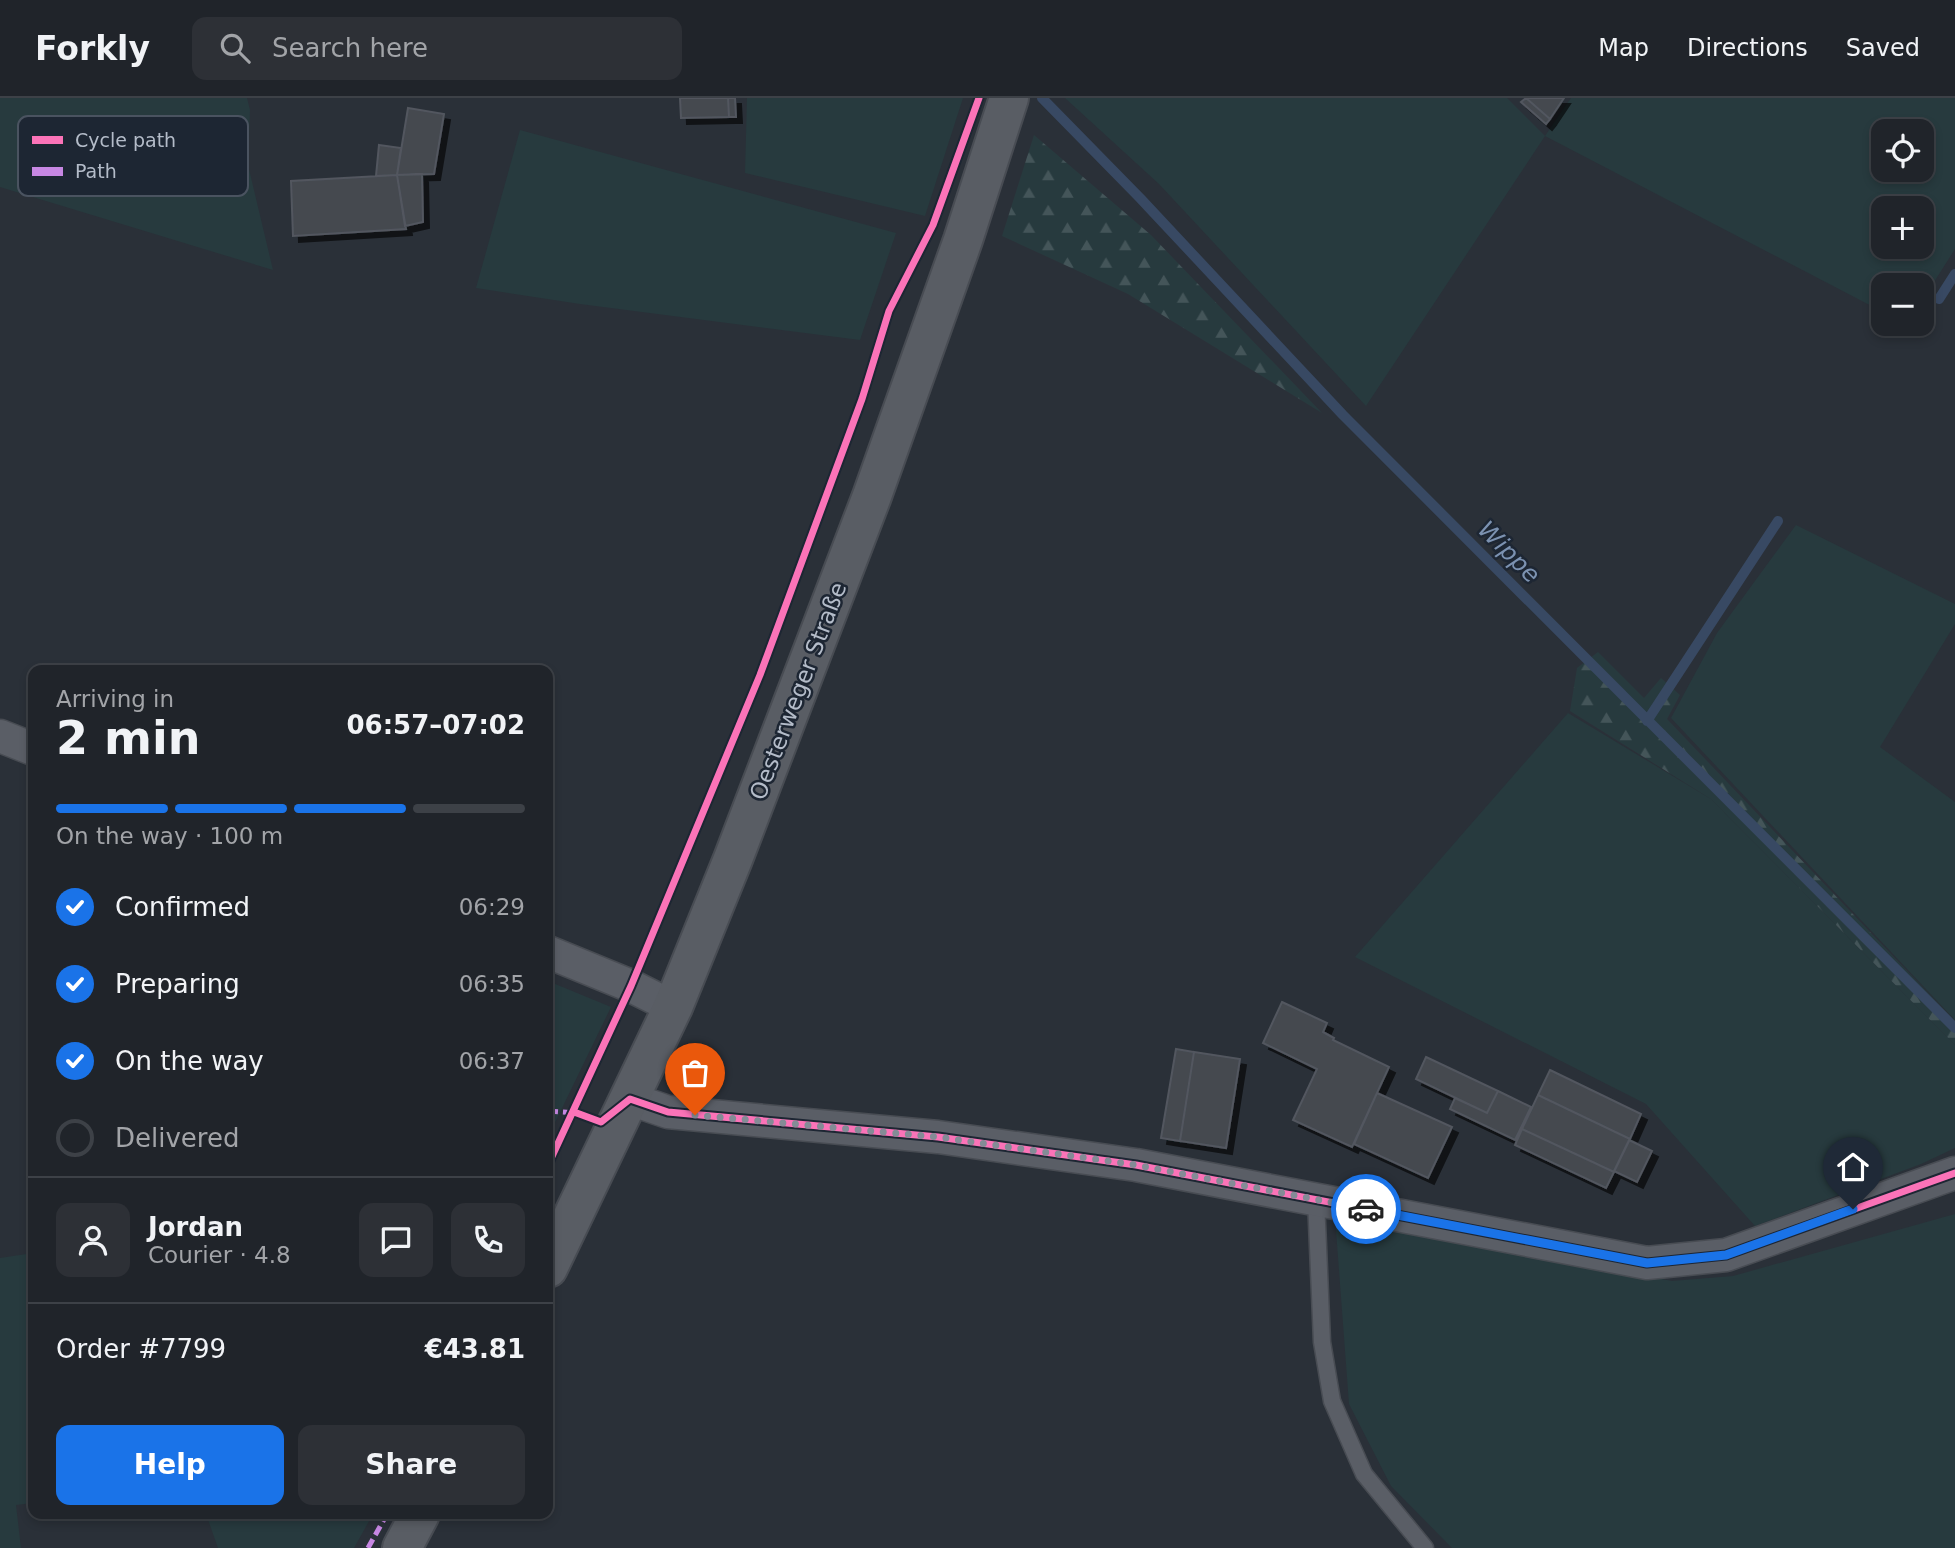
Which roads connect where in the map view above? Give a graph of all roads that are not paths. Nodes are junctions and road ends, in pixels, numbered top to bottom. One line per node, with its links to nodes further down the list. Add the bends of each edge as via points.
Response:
1 (1005, 109): 5 (street, Oesterweger Straße, via 872,496)
2 (0, 736): 3 (street)
3 (28, 747)
4 (553, 954): 5 (street)
5 (673, 1007): 6 (street, Oesterweger Straße)
6 (630, 1099): 8 (street, via 668,1112 938,1137 1123,1163); 9 (street, Oesterweger Straße)
7 (1955, 1173): 8 (street, via 1726,1255 1647,1263)
8 (1316, 1199): 12 (lane, via 1322,1342 1332,1401 1364,1474)
9 (553, 1258)
10 (417, 1519): 11 (street)
11 (401, 1548)
12 (1425, 1548)

